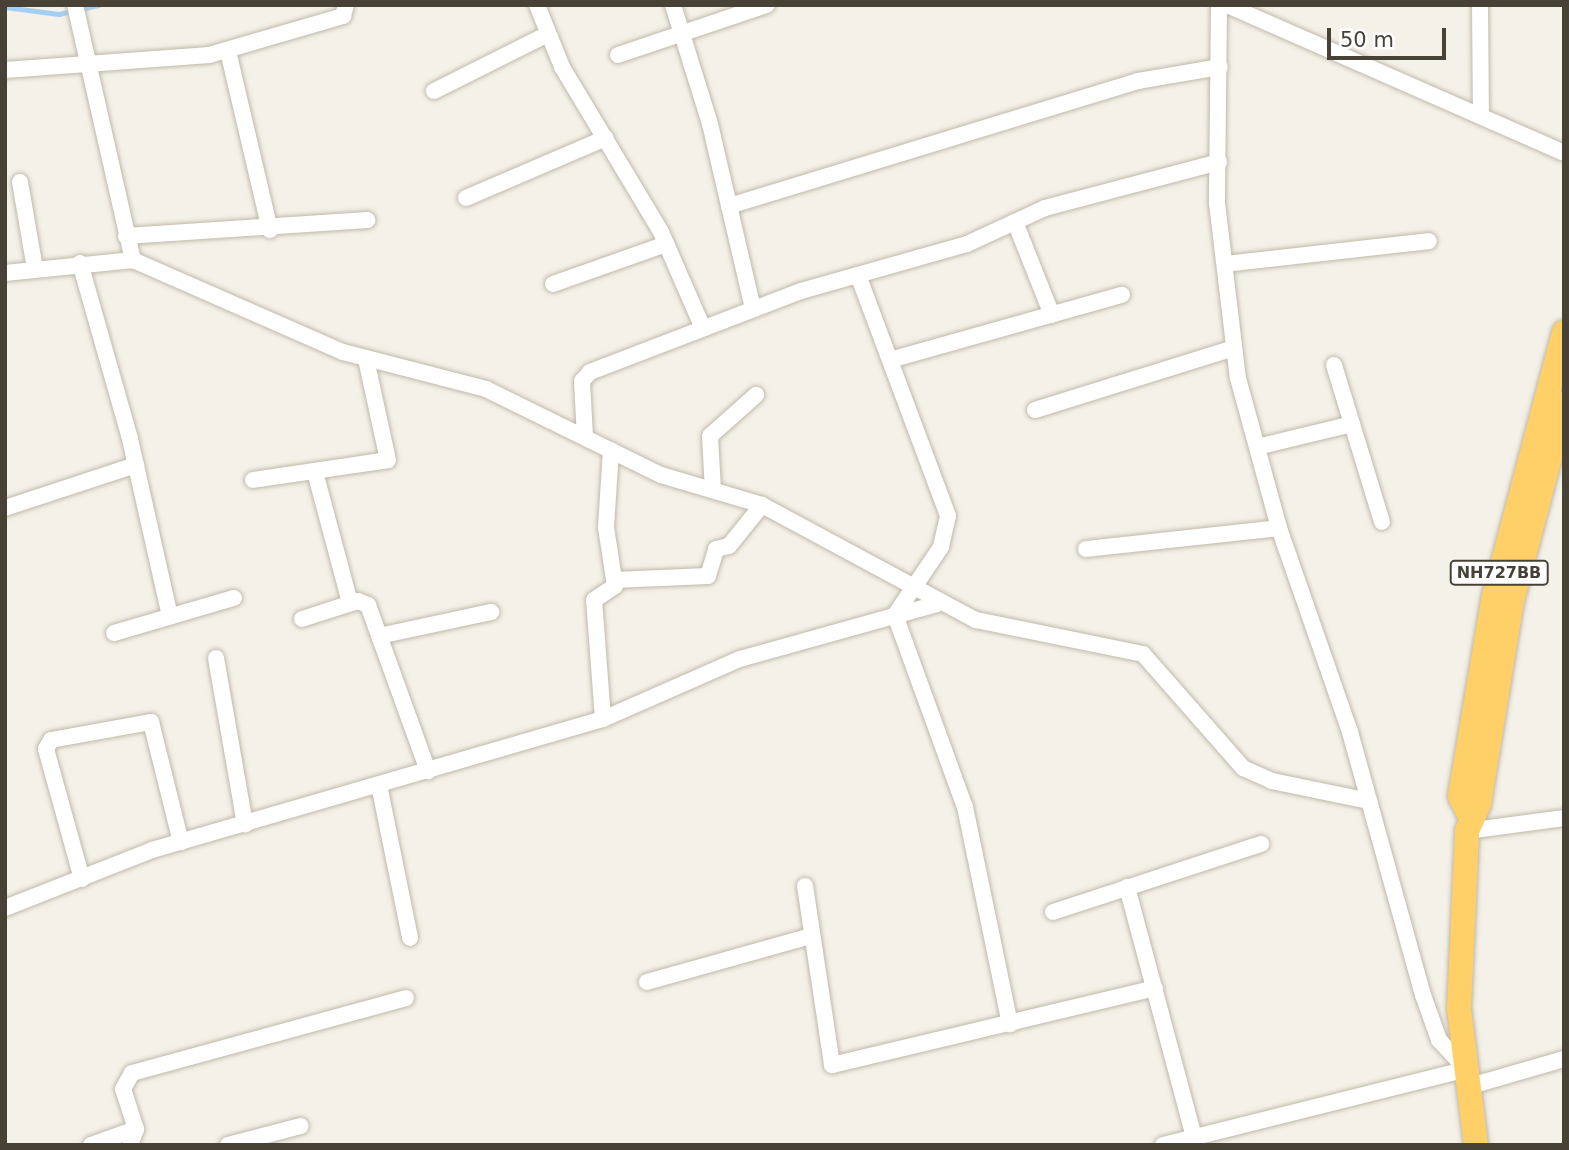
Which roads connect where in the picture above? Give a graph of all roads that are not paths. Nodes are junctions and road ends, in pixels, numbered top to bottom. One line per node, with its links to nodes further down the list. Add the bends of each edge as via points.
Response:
1 (346, 5): 11 (street, via 343,16)
2 (537, 5): 9 (street)
3 (673, 5): 10 (street)
4 (767, 5): 10 (street)
5 (1219, 5): 14 (street)
6 (1227, 5): 17 (street)
7 (1480, 5): 17 (street)
8 (76, 12): 13 (street)
9 (548, 34): 16 (street); 18 (street)
10 (681, 35): 12 (street); 23 (street)
11 (228, 51): 13 (street); 26 (street)
12 (618, 54)
13 (86, 67): 15 (street); 27 (street)
14 (1220, 67): 20 (street); 23 (street, via 1138,81)
15 (5, 70)
16 (433, 91)
17 (1481, 116): 19 (street)
18 (606, 138): 22 (street); 29 (street)
19 (1564, 153)
20 (1219, 162): 25 (street); 32 (street)
21 (20, 182): 33 (street)
22 (466, 198)
23 (729, 206): 38 (street)
24 (367, 220): 26 (street)
25 (1015, 222): 35 (street, via 967,244); 39 (street)
26 (270, 230): 27 (street)
27 (126, 236): 30 (street)
28 (1429, 241): 32 (street)
29 (666, 244): 36 (street); 40 (street)
30 (133, 260): 31 (street); 43 (street)
31 (80, 263): 33 (street); 53 (street)
32 (1225, 264): 42 (street)
33 (35, 269): 34 (street)
34 (5, 273)
35 (858, 275): 38 (street); 44 (street)
36 (553, 284)
37 (1122, 295): 39 (street)
38 (753, 309): 40 (street)
39 (1052, 315): 44 (street)
40 (703, 328): 50 (street, via 584,376)
41 (1564, 332): 80 (highway, NH727BB, via 1494,596 1460,796)
42 (1234, 348): 48 (street); 51 (street)
43 (366, 359): 50 (street, via 485,389); 54 (street, via 388,460)
44 (890, 360): 63 (street, via 948,516 941,547)
45 (1334, 365): 49 (street)
46 (755, 395): 56 (street, via 710,436)
47 (1564, 404): 80 (highway, NH727BB, via 1512,601 1479,804)
48 (1035, 410)
49 (1352, 424): 51 (street); 59 (street)
50 (585, 437): 52 (street)
51 (1257, 447): 60 (street)
52 (611, 450): 56 (street); 62 (street, via 606,527)
53 (136, 465): 58 (street); 69 (street)
54 (314, 472): 55 (street); 65 (street)
55 (253, 480)
56 (713, 490): 57 (street)
57 (762, 505): 62 (street, via 730,544 716,549 708,576); 63 (street)
58 (5, 508)
59 (1382, 522)
60 (1279, 528): 61 (street); 77 (street)
61 (1086, 549)
62 (614, 580): 74 (street, via 614,589 594,600)
63 (911, 588): 66 (street); 68 (street)
64 (234, 598): 69 (street)
65 (350, 604): 70 (street); 72 (street, via 368,605)
66 (937, 604): 68 (street); 77 (street, via 1002,628 1143,654 1242,768 1272,781)
67 (492, 612): 72 (street)
68 (895, 615): 74 (street, via 740,659); 93 (street, via 968,819)
69 (170, 617): 71 (street)
70 (302, 619)
71 (114, 633)
72 (379, 636): 75 (street)
73 (216, 658): 79 (street)
74 (603, 719): 75 (street)
75 (428, 771): 76 (street)
76 (379, 785): 79 (street); 89 (street)
77 (1369, 801): 95 (street, via 1423,995 1439,1040)
78 (1564, 818): 80 (street)
79 (246, 824): 81 (street)
80 (1468, 824): 95 (highway, NH727BB, via 1460,940)
81 (181, 842): 83 (street); 83 (street, via 151,722 51,740 46,749)
82 (1261, 844): 85 (street)
83 (82, 879): 86 (street)
84 (805, 886): 88 (street)
85 (1128, 887): 87 (street); 91 (street)
86 (5, 908)
87 (1053, 912)
88 (811, 936): 90 (street); 93 (street, via 832,1065)
89 (410, 938)
90 (647, 982)
91 (1155, 988): 93 (street); 98 (street)
92 (406, 998): 97 (street, via 132,1073 123,1088)
93 (1010, 1024)
94 (1564, 1059): 95 (street)
95 (1465, 1074): 98 (street); 103 (highway, NH727BB)
96 (301, 1126): 101 (street)
97 (136, 1129): 99 (street); 100 (street)
98 (1195, 1141): 102 (street)
99 (91, 1145)
100 (130, 1145)
101 (228, 1145)
102 (1163, 1145)
103 (1476, 1145)

